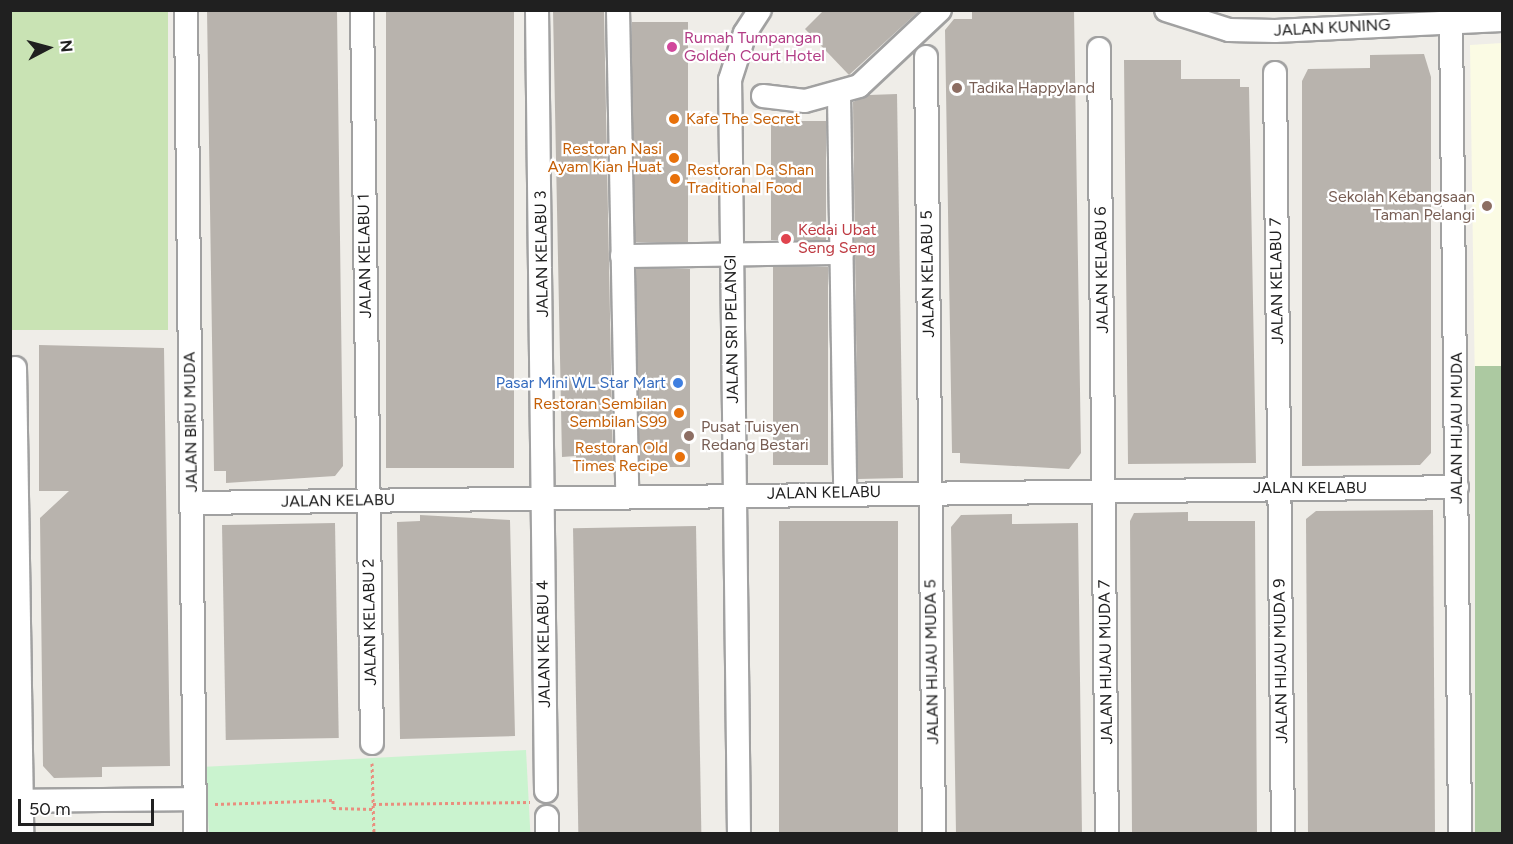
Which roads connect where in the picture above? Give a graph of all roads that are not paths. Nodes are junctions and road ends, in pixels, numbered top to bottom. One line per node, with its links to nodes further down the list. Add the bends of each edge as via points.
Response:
1 (186, 10): 28 (street, JALAN BIRU MUDA)
2 (362, 10): 27 (street, JALAN KELABU 1)
3 (537, 10): 26 (street, JALAN KELABU 3)
4 (618, 10): 17 (street)
5 (760, 10): 16 (street, JALAN SRI PELANGI, via 745,33 730,80)
6 (940, 10): 13 (street, via 869,81)
7 (1166, 10): 8 (street, JALAN KUNING, via 1229,30)
8 (1449, 18): 9 (street, JALAN KUNING); 19 (street, JALAN HIJAU MUDA)
9 (1503, 20)
10 (1099, 49): 21 (street, JALAN KELABU 6)
11 (926, 57): 22 (street, JALAN KELABU 5)
12 (1275, 73): 20 (street, JALAN KELABU 7)
13 (839, 95): 14 (street, via 805,101); 15 (street)
14 (763, 96)
15 (842, 253): 16 (street); 23 (street)
16 (730, 255): 17 (street); 24 (street, JALAN SRI PELANGI)
17 (622, 256): 25 (street)
18 (15, 369): 30 (street)
19 (1457, 487): 20 (street, JALAN KELABU); 39 (street, JALAN HIJAU MUDA)
20 (1279, 488): 21 (street, JALAN KELABU); 38 (street, JALAN HIJAU MUDA 9)
21 (1104, 490): 22 (street, JALAN KELABU); 37 (street, JALAN HIJAU MUDA 7)
22 (930, 491): 23 (street, JALAN KELABU); 36 (street, JALAN HIJAU MUDA 5)
23 (845, 492): 24 (street, JALAN KELABU)
24 (735, 496): 25 (street, JALAN KELABU); 35 (street, JALAN SRI PELANGI)
25 (627, 497): 26 (street, JALAN KELABU)
26 (542, 498): 27 (street, JALAN KELABU); 32 (street, JALAN KELABU 4)
27 (368, 501): 28 (street, JALAN KELABU); 29 (street, JALAN KELABU 2)
28 (192, 503): 31 (street, JALAN BIRU MUDA)
29 (372, 744)
30 (16, 801): 31 (street); 33 (street)
31 (195, 802): 34 (street, JALAN BIRU MUDA)
32 (543, 811)
33 (22, 834)
34 (195, 834)
35 (739, 834)
36 (933, 834)
37 (1107, 834)
38 (1283, 834)
39 (1460, 834)

